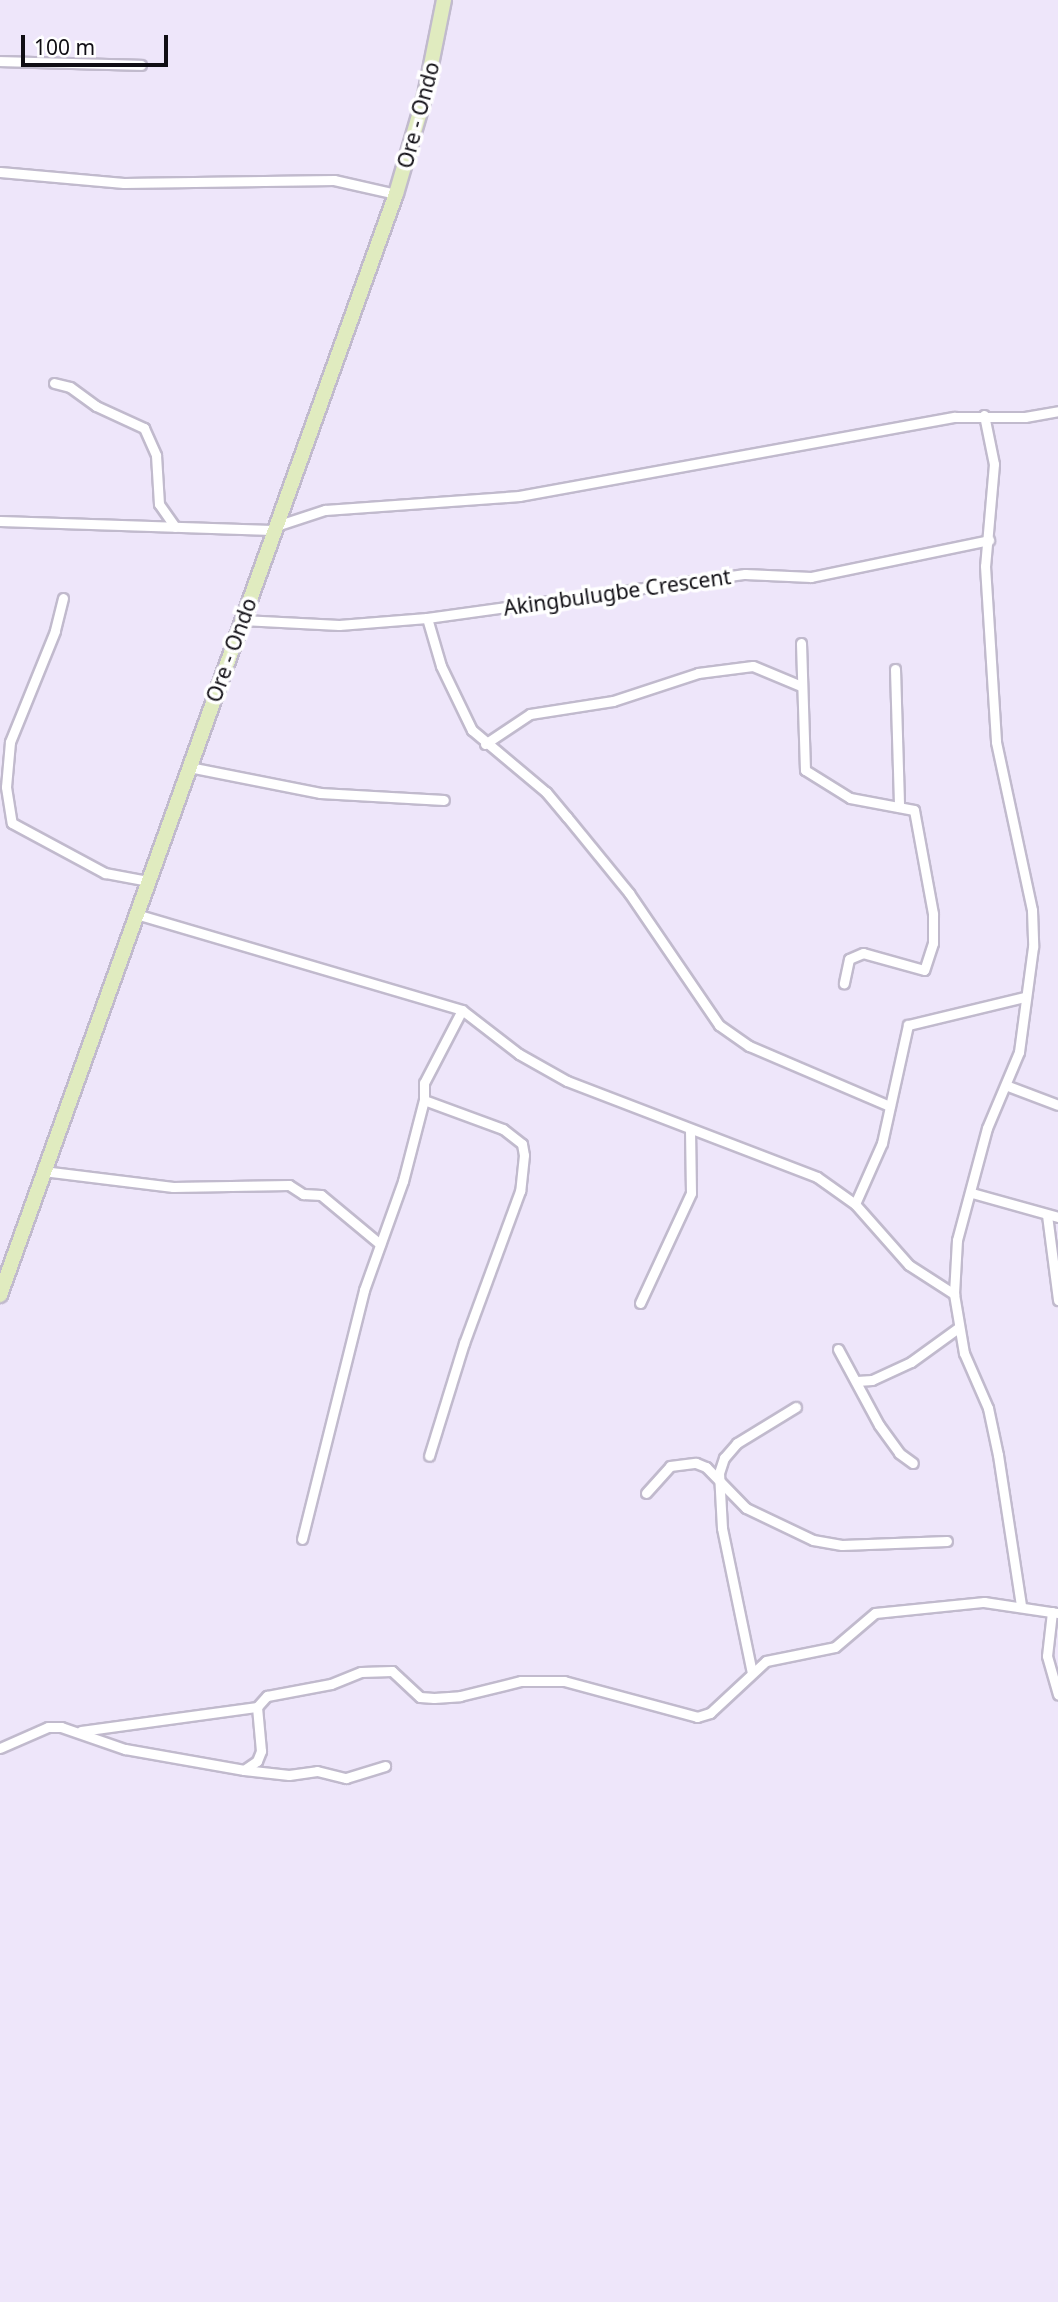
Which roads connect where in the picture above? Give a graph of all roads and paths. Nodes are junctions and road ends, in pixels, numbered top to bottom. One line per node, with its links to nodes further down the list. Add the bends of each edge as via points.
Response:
1 (444, 0): 5 (main road, Ore - Ondo, via 425,95)
2 (0, 61): 3 (street)
3 (141, 65)
4 (0, 172): 5 (street, via 124,183 334,180)
5 (396, 194): 11 (main road, Ore - Ondo)
6 (54, 383): 10 (street, via 70,387 96,407 144,428 156,455 159,504)
7 (1058, 411): 8 (street, via 1025,417)
8 (984, 415): 11 (street, via 519,496 325,510); 12 (street, via 994,464)
9 (0, 521): 10 (street)
10 (175, 527): 11 (street)
11 (273, 529): 15 (main road, Ore - Ondo)
12 (989, 540): 14 (street, Akingbulugbe Crescent, via 811,577 745,573); 26 (street, via 986,577 996,742 1032,910 1033,947)
13 (62, 598): 23 (street, via 55,631 10,742 6,786 12,823 105,873)
14 (427, 618): 15 (street, Akingbulugbe Crescent, via 339,625); 19 (street, via 456,701)
15 (243, 620): 20 (main road, Ore - Ondo)
16 (801, 643): 18 (street)
17 (895, 669): 22 (street)
18 (801, 686): 19 (street, via 753,666 698,673 613,701 530,714); 22 (street, via 805,770 850,799)
19 (485, 744): 31 (street, via 546,792 568,817 629,893 719,1025 761,1052)
20 (189, 767): 21 (street, via 320,793); 23 (main road, Ore - Ondo)
21 (444, 800)
22 (899, 807): 25 (street, via 914,810 919,820 933,914 930,965 918,971 855,954 849,959)
23 (148, 881): 24 (main road, Ore - Ondo)
24 (136, 914): 27 (street); 33 (main road, Ore - Ondo)
25 (844, 983)
26 (1025, 997): 28 (street, via 1019,1052); 31 (street, via 908,1025)
27 (462, 1010): 29 (street, via 424,1083); 32 (street, via 519,1054 566,1081)
28 (1008, 1086): 30 (street); 34 (street, via 987,1128)
29 (424, 1100): 38 (street); 47 (street, via 503,1129 522,1144 524,1155 520,1191)
30 (1058, 1105)
31 (890, 1106): 35 (street, via 870,1179)
32 (690, 1130): 35 (street, via 817,1177); 42 (street, via 691,1193)
33 (43, 1171): 38 (street, via 173,1187 289,1185 303,1195 321,1195); 39 (main road, Ore - Ondo)
34 (972, 1193): 36 (street); 40 (street, via 957,1240)
35 (855, 1204): 40 (street, via 909,1265)
36 (1047, 1215): 37 (street); 41 (street)
37 (1058, 1217)
38 (380, 1244): 51 (street, via 364,1290)
39 (0, 1294)
40 (954, 1294): 43 (street)
41 (1058, 1300)
42 (640, 1303)
43 (958, 1328): 45 (street, via 911,1363 872,1380); 53 (street, via 971,1375 988,1409)
44 (838, 1349): 45 (street)
45 (857, 1381): 48 (street, via 879,1425 899,1453)
46 (796, 1407): 49 (street, via 729,1449)
47 (429, 1455)
48 (913, 1463)
49 (720, 1485): 50 (street, via 706,1467 684,1462 670,1466); 52 (street, via 746,1508 813,1540 842,1545); 55 (street, via 722,1528)
50 (646, 1493)
51 (302, 1539)
52 (947, 1541)
53 (1021, 1605): 54 (street); 55 (street, via 984,1602 875,1613 835,1647 766,1661)
54 (1055, 1612): 56 (street, via 1048,1656)
55 (752, 1673): 57 (street, via 710,1713 697,1717 564,1681 521,1681 460,1696 420,1697 398,1675 380,1669 267,1696)
56 (1058, 1694)
57 (257, 1707): 58 (street); 61 (street, via 261,1751 257,1761)
58 (79, 1731): 59 (street, via 48,1727); 61 (street, via 125,1749)
59 (0, 1748)
60 (385, 1766): 61 (street, via 346,1778 317,1771 289,1775)
61 (244, 1770)

